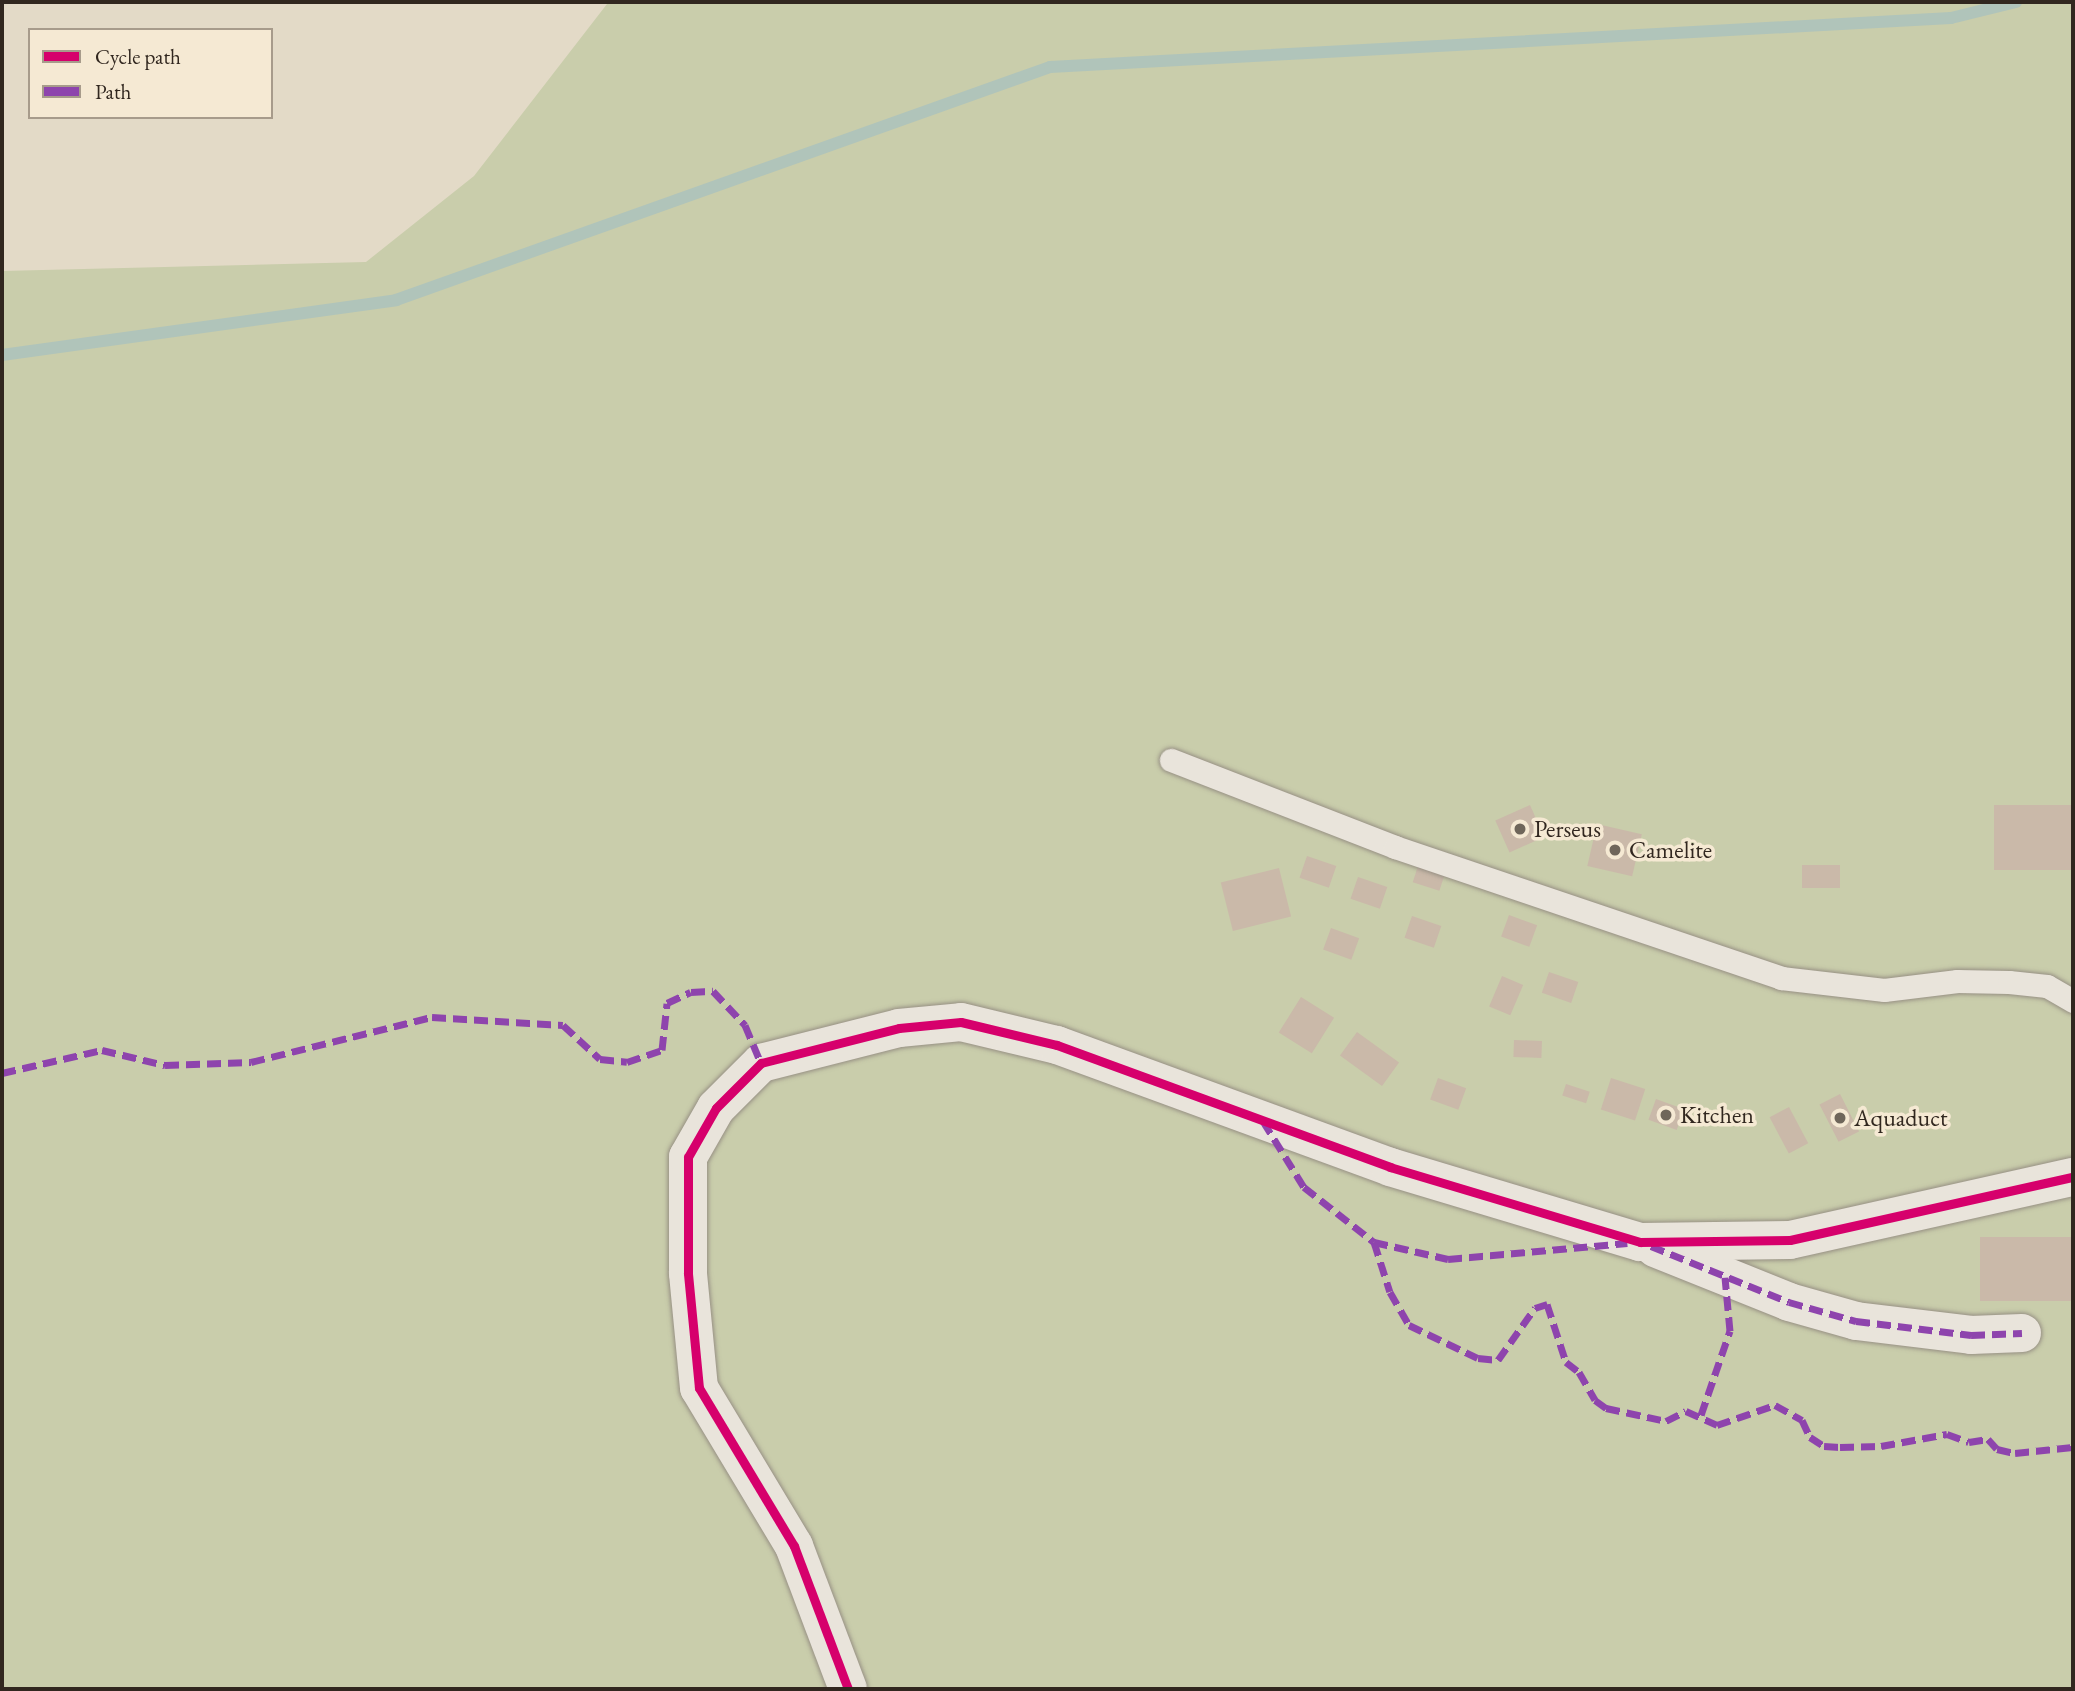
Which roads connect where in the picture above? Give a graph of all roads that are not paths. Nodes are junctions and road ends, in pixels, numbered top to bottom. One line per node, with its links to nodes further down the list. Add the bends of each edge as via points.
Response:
1 (1171, 760): 2 (lane, via 1395,847 1781,978 1884,990 1957,981 2009,982 2047,986)
2 (2073, 1001)
3 (2073, 1177): 4 (street, via 1790,1240)
4 (1640, 1242): 5 (street, via 1789,1302 1856,1321 1971,1335); 6 (street, via 1390,1167 1057,1045 961,1022 899,1028 761,1063 716,1108 688,1157 688,1273 699,1388 794,1546)
5 (2022, 1333)
6 (848, 1689)

